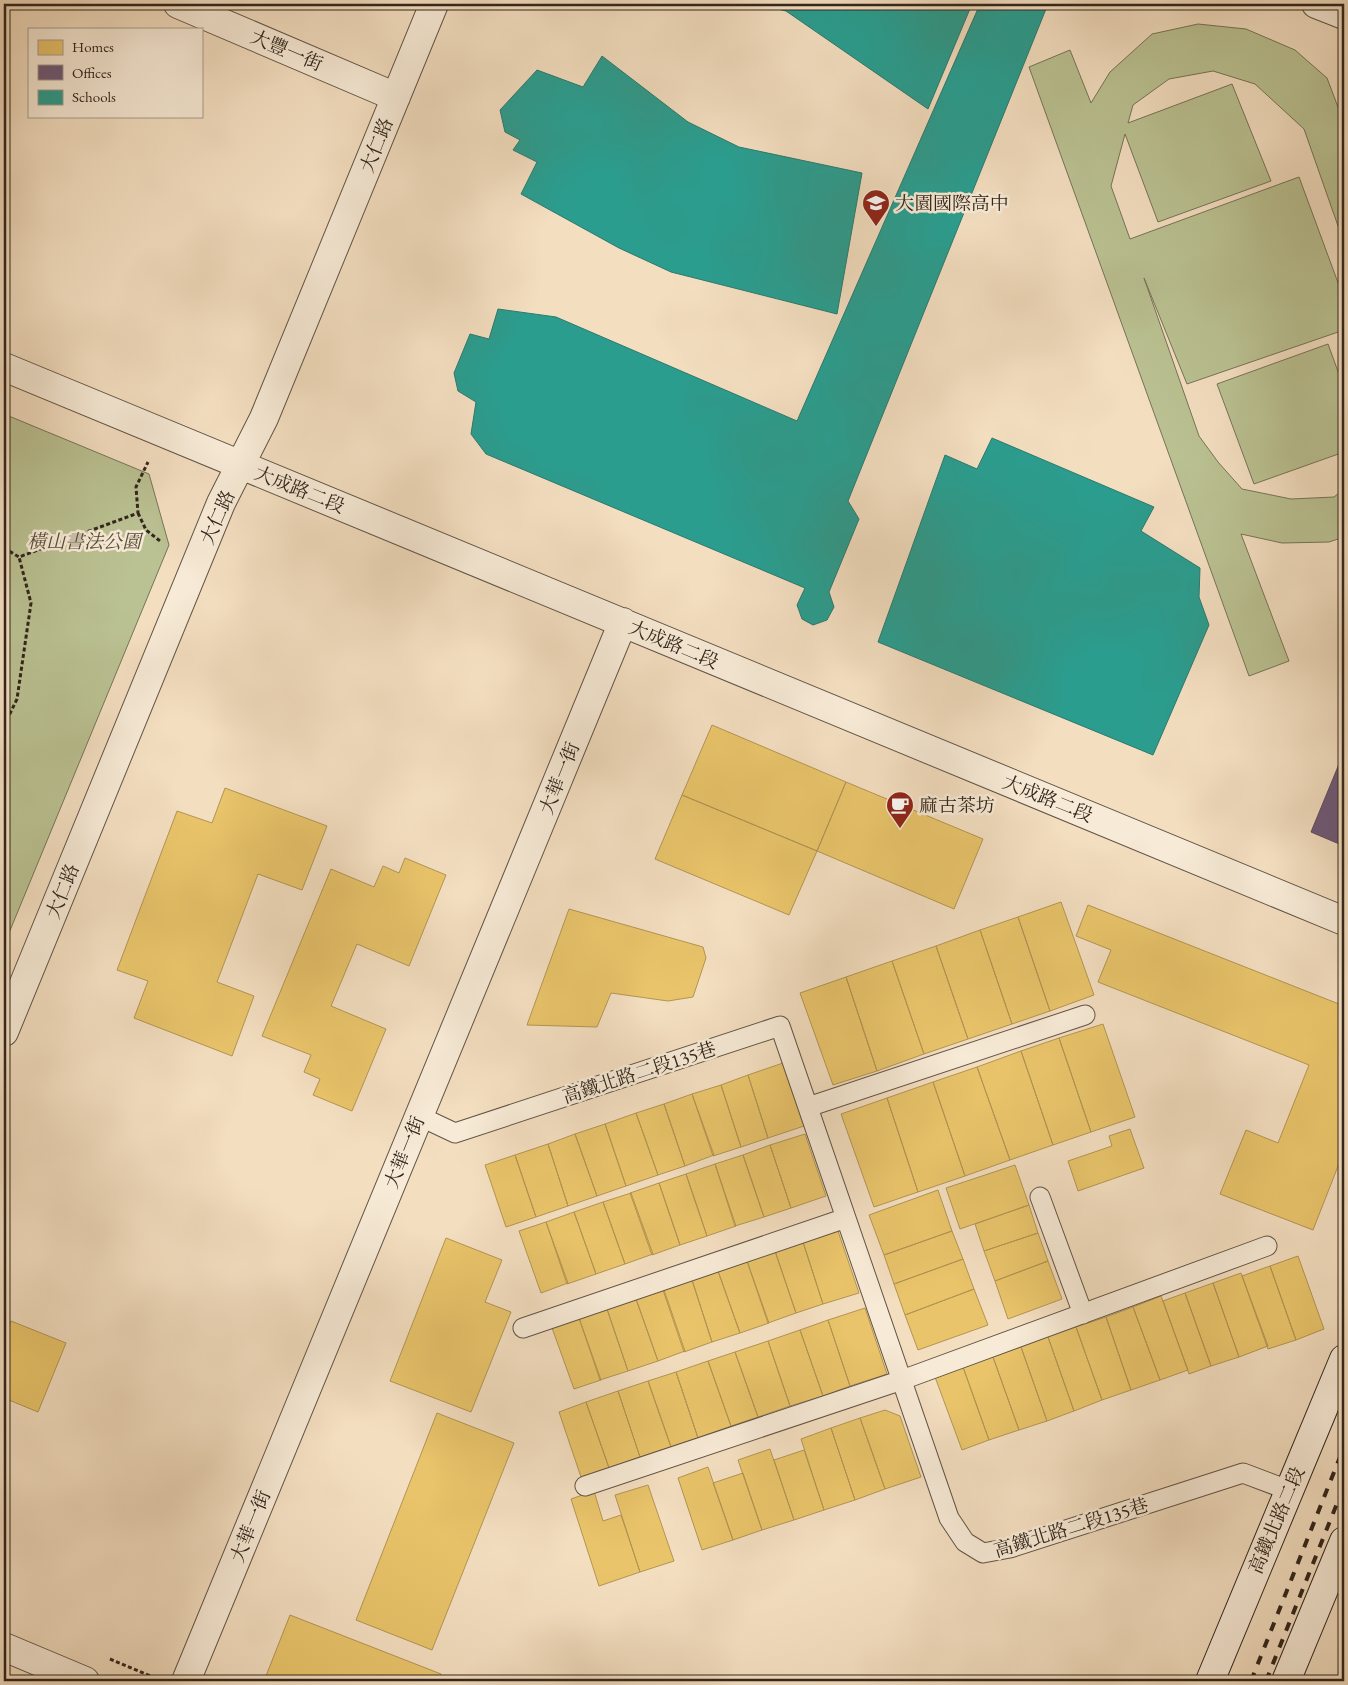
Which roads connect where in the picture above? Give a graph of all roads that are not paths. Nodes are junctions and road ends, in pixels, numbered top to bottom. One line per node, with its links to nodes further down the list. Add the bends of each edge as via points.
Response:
1 (178, 4): 5 (street, 大豐一街)
2 (434, 4): 5 (street, 大仁路)
3 (1316, 4): 4 (street)
4 (1344, 16)
5 (396, 97): 7 (street, 大仁路, via 264,418)
6 (4, 367): 7 (street, 大成路二段)
7 (241, 465): 8 (street, 大成路二段); 11 (street, 大仁路, via 221,503)
8 (623, 622): 9 (street, 大成路二段); 13 (street, 大華一街)
9 (1344, 921)
10 (1085, 1015): 12 (lane)
11 (4, 1032)
12 (808, 1107): 13 (lane, 高鐵北路二段135巷, via 780,1026 455,1133); 15 (lane, 高鐵北路二段135巷)
13 (419, 1116): 26 (street, 大華一街)
14 (1040, 1197): 17 (lane)
15 (846, 1218): 18 (lane); 20 (lane, 高鐵北路二段135巷)
16 (1267, 1246): 17 (lane)
17 (1083, 1314): 20 (lane)
18 (523, 1328)
19 (1344, 1359): 22 (street, 高鐵北路二段)
20 (902, 1380): 21 (lane); 22 (lane, 高鐵北路二段135巷, via 950,1518 965,1542 983,1553 1010,1548 1243,1473)
21 (585, 1486)
22 (1288, 1490): 27 (street, 高鐵北路二段)
23 (1344, 1541): 28 (street)
24 (4, 1647): 25 (street)
25 (85, 1681)
26 (186, 1681)
27 (1210, 1681)
28 (1286, 1681)

